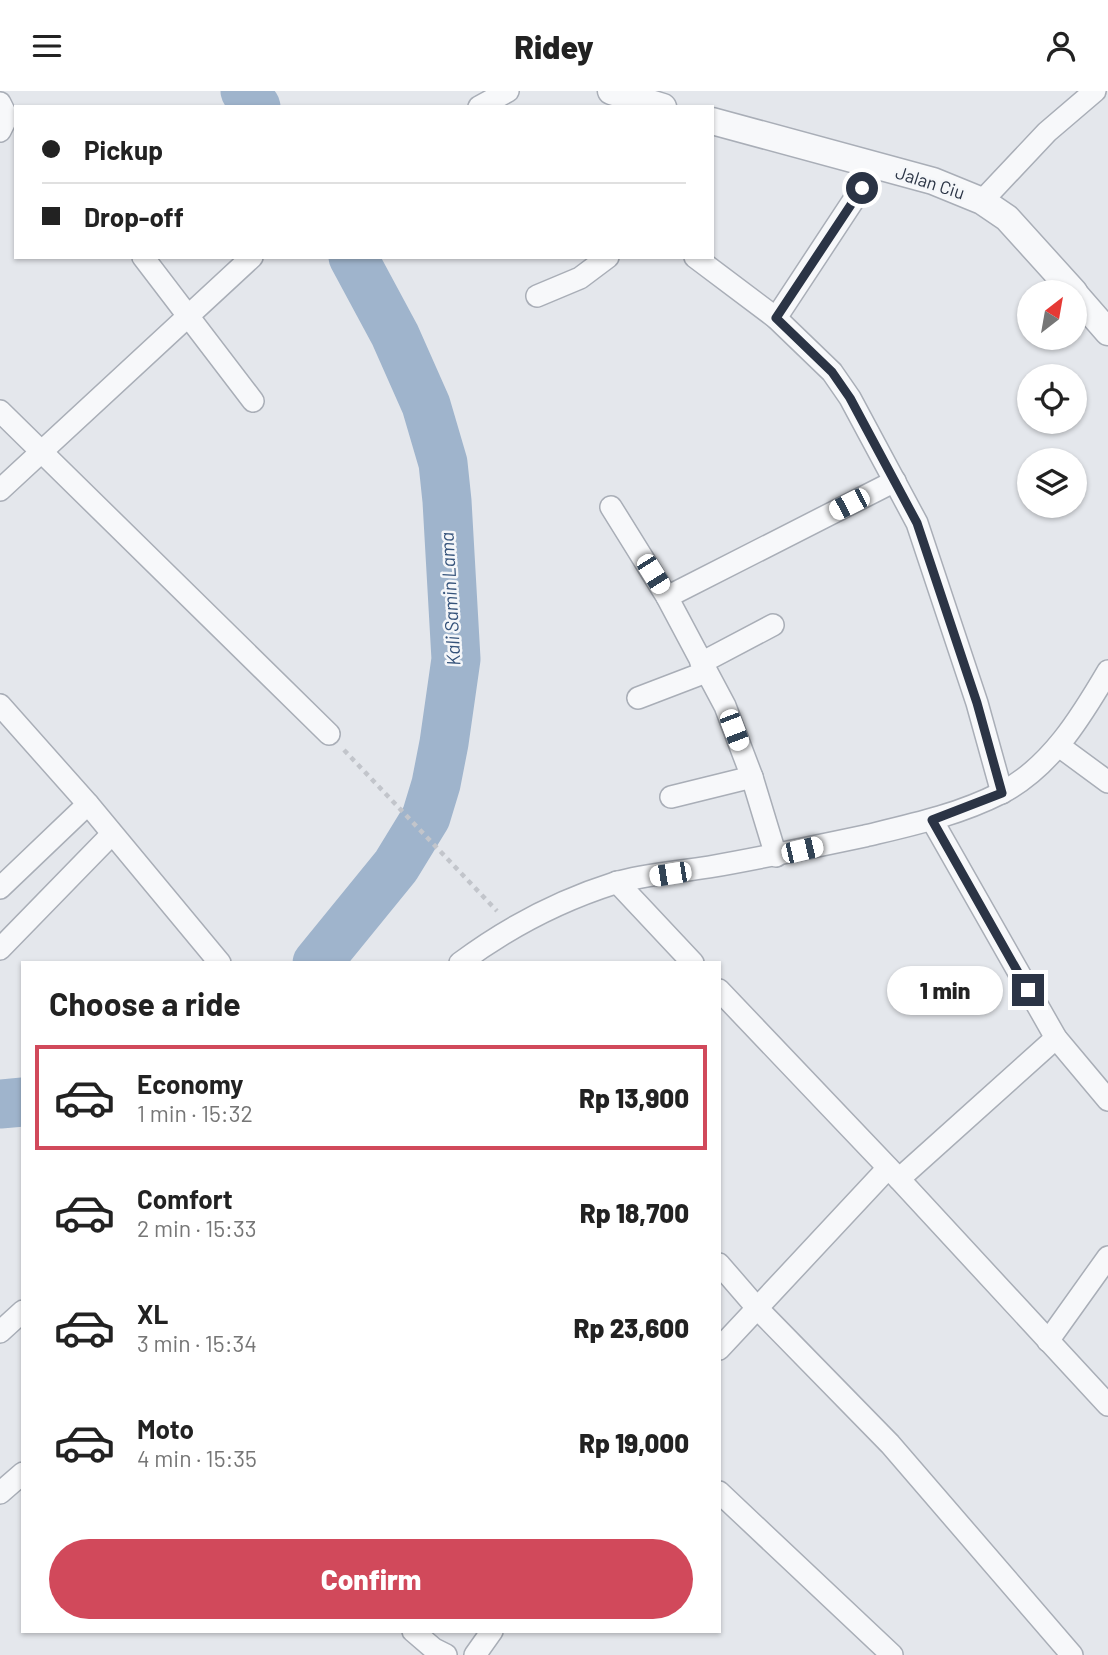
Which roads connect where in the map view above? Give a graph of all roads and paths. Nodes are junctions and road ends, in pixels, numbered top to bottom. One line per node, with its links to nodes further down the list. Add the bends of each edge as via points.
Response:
1 (611, 91): 6 (street)
2 (1095, 91): 10 (street, via 1047,132)
3 (511, 97): 5 (street)
4 (0, 103): 8 (street, via 7,117)
5 (485, 105)
6 (656, 105)
7 (714, 122): 9 (street, Jalan Ciu)
8 (0, 131)
9 (876, 166): 10 (street, Jalan Ciu, via 933,181); 19 (street)
10 (982, 201): 15 (street, Jalan Ciu, via 1007,218)
11 (145, 259): 18 (street)
12 (250, 259): 18 (street)
13 (605, 259): 16 (street, via 580,278)
14 (698, 259): 19 (street)
15 (1062, 280)
16 (537, 296)
17 (1087, 308): 20 (street, Jalan Ciu)
18 (187, 316): 21 (street); 23 (street)
19 (776, 318): 24 (street, via 832,372)
20 (1108, 332)
21 (253, 401)
22 (0, 411): 23 (street)
23 (41, 451): 25 (street); 33 (street)
24 (895, 481): 27 (street); 37 (street, via 917,523)
25 (0, 490)
26 (611, 507): 27 (street)
27 (667, 597): 29 (street)
28 (773, 625): 29 (street)
29 (703, 667): 31 (street); 35 (street, via 725,706)
30 (1108, 671): 34 (street)
31 (638, 698)
32 (0, 705): 39 (street)
33 (329, 734): 45 (path)
34 (1059, 746): 36 (street); 37 (street)
35 (752, 777): 38 (street); 42 (street)
36 (1108, 782)
37 (1002, 793): 40 (street)
38 (671, 797)
39 (88, 804): 41 (street); 44 (street)
40 (932, 820): 42 (street); 51 (street)
41 (112, 834): 46 (street); 47 (street)
42 (776, 856): 43 (street)
43 (617, 882): 45 (street); 49 (street)
44 (0, 888)
45 (512, 927): 48 (street)
46 (0, 949)
47 (218, 961)
48 (465, 961)
49 (691, 961)
50 (721, 992): 53 (street)
51 (1056, 1038): 52 (street); 53 (street)
52 (1108, 1100)
53 (893, 1173): 56 (street); 59 (street)
54 (1108, 1257): 59 (street)
55 (721, 1266): 56 (street)
56 (757, 1308): 60 (street); 70 (street, via 890,1444)
57 (21, 1313): 58 (street)
58 (0, 1332)
59 (1048, 1341): 61 (street)
60 (721, 1347)
61 (1108, 1405)
62 (21, 1475): 63 (street)
63 (0, 1493)
64 (721, 1494): 69 (street)
65 (415, 1633): 67 (street)
66 (491, 1633): 68 (street)
67 (446, 1655)
68 (475, 1655)
69 (892, 1655)
70 (1072, 1655)

